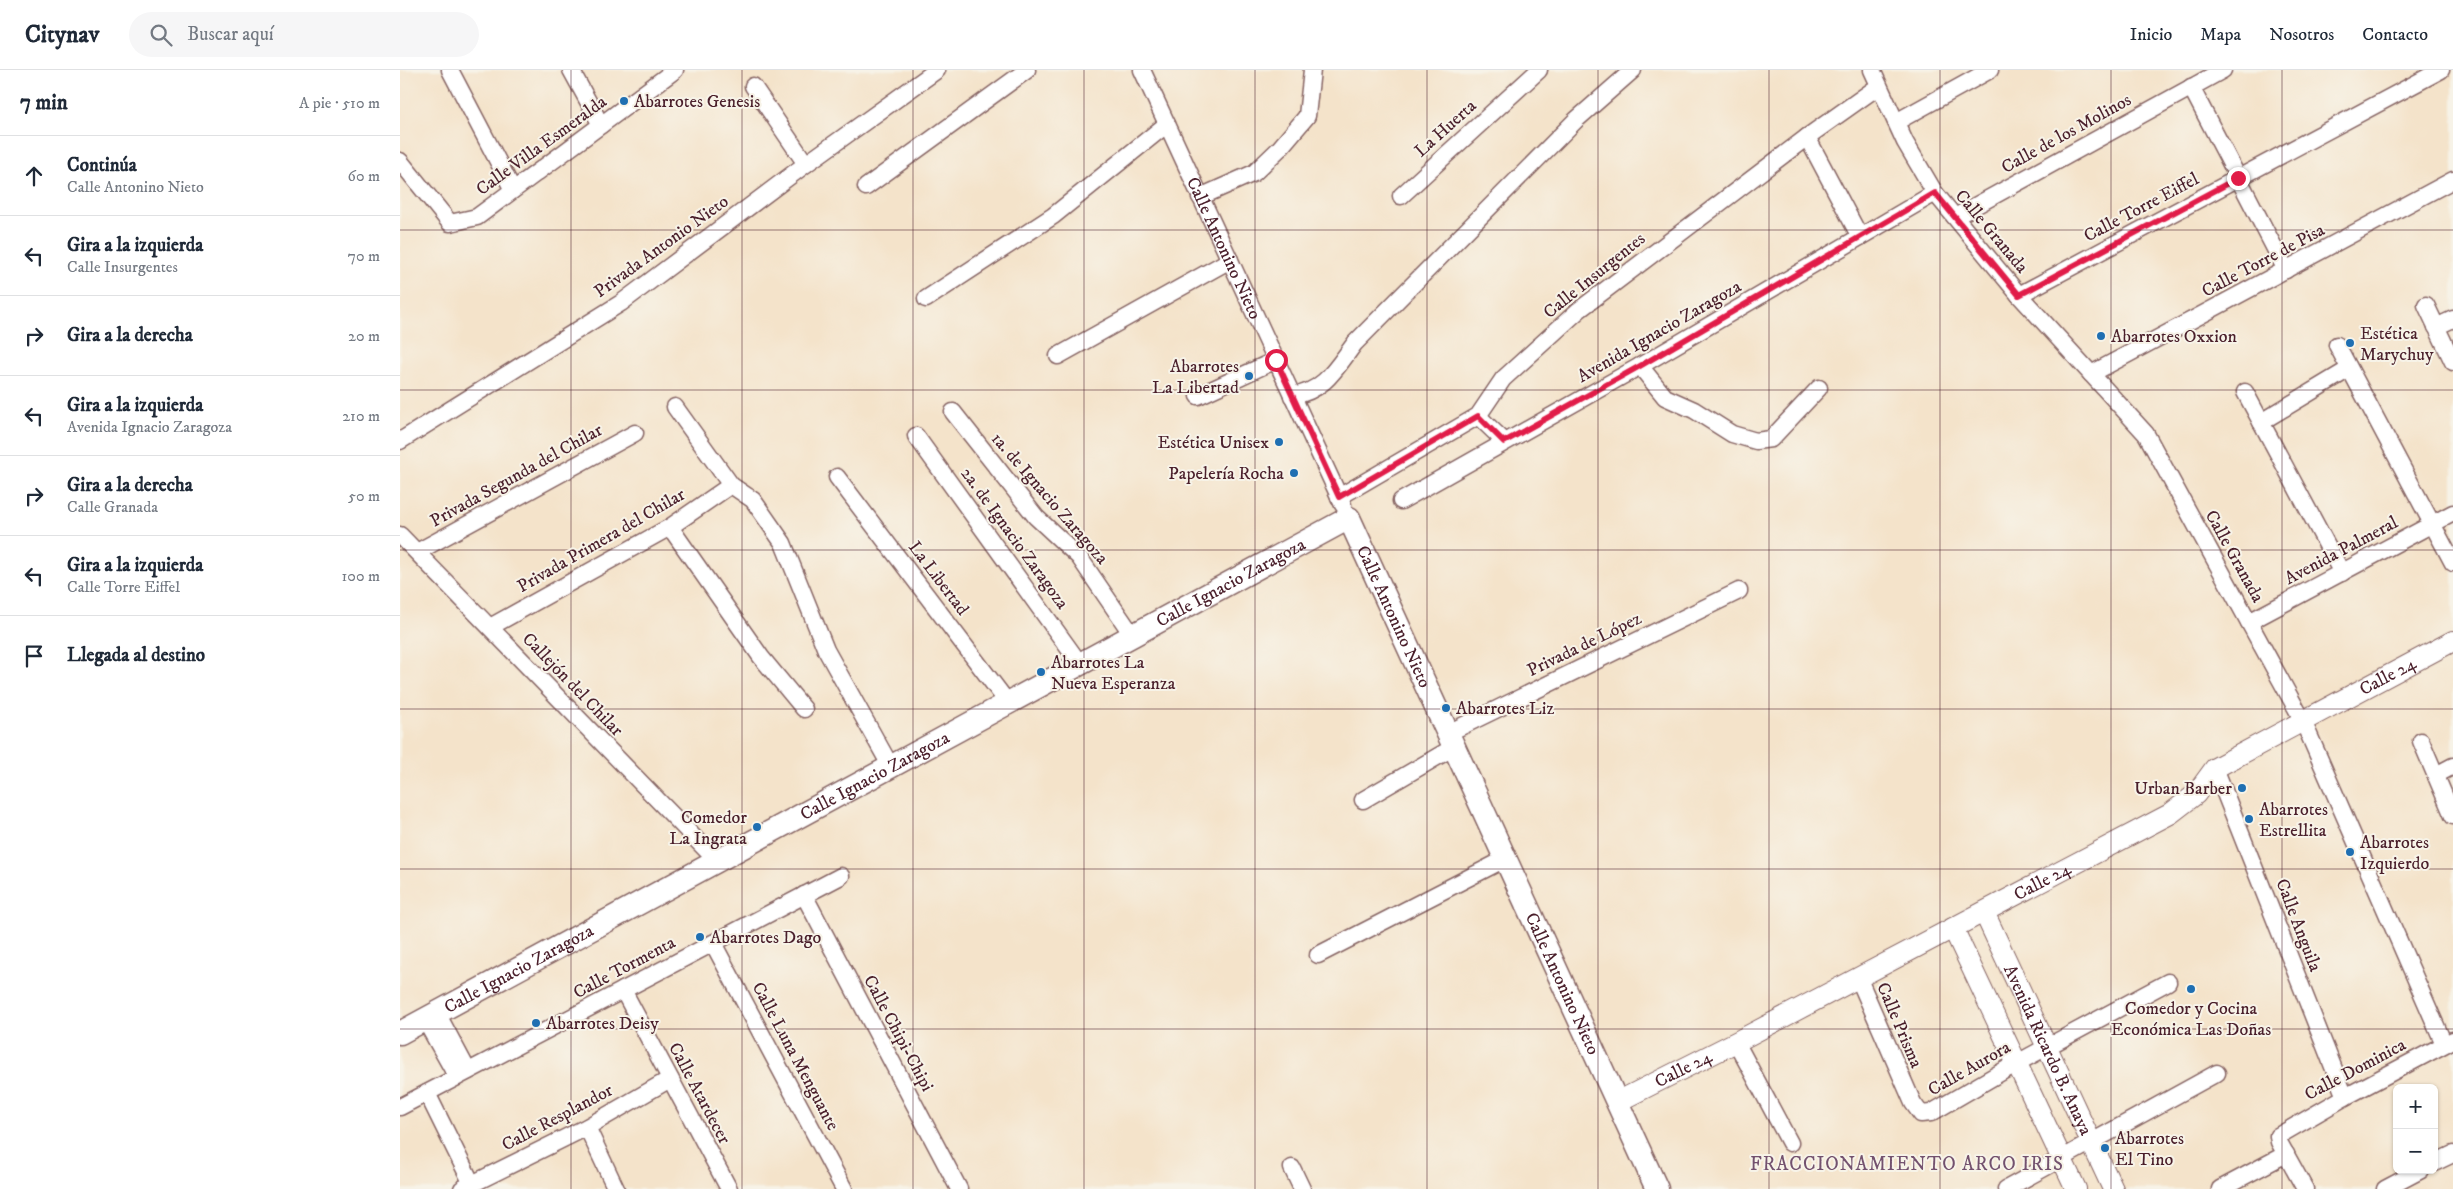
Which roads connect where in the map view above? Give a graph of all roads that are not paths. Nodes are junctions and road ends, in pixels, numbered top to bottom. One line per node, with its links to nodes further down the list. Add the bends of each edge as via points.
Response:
1 (450, 70): 28 (street)
2 (571, 70): 21 (street)
3 (675, 70): 21 (street, Calle Villa Esmeralda)
4 (937, 70): 24 (street, Privada Antonio Nieto)
5 (1027, 70): 27 (street)
6 (1142, 70): 20 (street, Calle Antonino Nieto)
7 (1312, 70): 31 (street, via 1307,116 1279,149 1254,173)
8 (1540, 70): 30 (street, La Huerta)
9 (1634, 70): 52 (street, via 1576,120 1362,336 1324,384)
10 (1872, 70): 17 (street, Calle Granada)
11 (2223, 70): 18 (street, Calle de los Molinos)
12 (2442, 70): 25 (street, Calle Torre Eiffel)
13 (2449, 70): 15 (street)
14 (1982, 72): 19 (street)
15 (2453, 78)
16 (753, 86): 24 (street)
17 (1879, 86): 19 (street, Calle Granada); 22 (street, Calle Insurgentes)
18 (2191, 88): 25 (street); 32 (street, Calle de los Molinos)
19 (1896, 122): 29 (street, Calle Granada)
20 (1167, 124): 31 (street, Calle Antonino Nieto); 37 (street, via 1052,216)
21 (601, 125): 28 (street, Calle Villa Esmeralda)
22 (1807, 137): 33 (street); 55 (street, Calle Insurgentes, via 1579,310 1503,380)
23 (400, 161): 28 (street, Calle Villa Esmeralda, via 450,223 477,217)
24 (806, 164): 59 (street, Privada Antonio Nieto, via 622,303)
25 (2238, 178): 35 (street); 36 (street, Calle Torre Eiffel)
26 (2453, 180): 35 (street, Calle Torre de Pisa)
27 (866, 186)
28 (513, 190)
29 (1935, 193): 32 (street, Calle Granada); 33 (street, Avenida Ignacio Zaragoza)
30 (1401, 196)
31 (1200, 197): 34 (street, Calle Antonino Nieto)
32 (1955, 217): 36 (street, Calle Granada)
33 (1860, 238): 46 (street, Avenida Ignacio Zaragoza)
34 (1231, 264): 39 (street); 43 (street); 44 (street, Calle Antonino Nieto)
35 (2286, 270): 48 (street, Calle Torre de Pisa)
36 (2019, 295): 48 (street, Calle Granada)
37 (926, 299)
38 (2426, 305): 41 (street)
39 (1153, 312)
40 (2453, 319): 41 (street)
41 (2436, 327): 45 (street)
42 (2337, 346): 47 (street)
43 (1058, 356)
44 (1276, 360): 51 (street); 52 (street, Calle Antonino Nieto)
45 (2453, 362)
46 (1640, 366): 49 (street, via 1665,397 1694,410 1732,434 1756,441 1771,439); 60 (street, Avenida Ignacio Zaragoza)
47 (2350, 369): 56 (street); 67 (street)
48 (2091, 374): 74 (street, Calle Granada, via 2146,434)
49 (1820, 388)
50 (2245, 392): 56 (street)
51 (1198, 396)
52 (1292, 396): 63 (street, Calle Antonino Nieto)
53 (676, 407): 62 (street)
54 (952, 412): 76 (street, 1a. de Ignacio Zaragoza, via 1031,510 1079,557)
55 (1478, 416): 60 (street); 63 (street, Calle Insurgentes)
56 (2261, 422): 72 (street)
57 (635, 433): 70 (street, Privada Segunda del Chilar)
58 (916, 436): 78 (street, 2a. de Ignacio Zaragoza)
59 (400, 441)
60 (1504, 442): 64 (street, Avenida Ignacio Zaragoza)
61 (837, 477): 79 (street, La Libertad)
62 (731, 485): 68 (street, Privada Primera del Chilar); 85 (street, via 752,500 783,543 826,650)
63 (1339, 497): 66 (street, Calle Antonino Nieto)
64 (1401, 501)
65 (2453, 513): 67 (street, Avenida Palmeral)
66 (1349, 518): 76 (main road, Calle Ignacio Zaragoza); 82 (main road, Calle Antonino Nieto)
67 (2432, 524): 71 (street); 72 (street, Avenida Palmeral)
68 (670, 527): 75 (street, Privada Primera del Chilar); 80 (street, via 761,657)
69 (400, 534): 70 (street, Callejón del Chilar)
70 (417, 552): 75 (street, Callejón del Chilar)
71 (2453, 563)
72 (2342, 573): 74 (street, Avenida Palmeral)
73 (1739, 591): 82 (street, Privada de López)
74 (2249, 622): 81 (street, Calle Granada)
75 (490, 627): 91 (street, Callejón del Chilar)
76 (1133, 636): 78 (main road, Calle Ignacio Zaragoza)
77 (2453, 640): 81 (street, Calle 24)
78 (1080, 664): 79 (main road, Calle Ignacio Zaragoza)
79 (1008, 703): 85 (main road, Calle Ignacio Zaragoza)
80 (804, 709)
81 (2302, 721): 86 (street, Calle 24); 103 (street, Calle Granada)
82 (1451, 740): 88 (street, Privada de López); 90 (main road, Calle Antonino Nieto)
83 (2421, 741): 87 (street)
84 (2453, 766): 87 (street)
85 (891, 767): 91 (main road, Calle Ignacio Zaragoza)
86 (2215, 768): 94 (street, Calle 24, via 2196,794 2170,814); 110 (street, Calle Anguila)
87 (2436, 775): 89 (street)
88 (1363, 800)
89 (2453, 816)
90 (1505, 859): 97 (street); 111 (main road, Calle Antonino Nieto)
91 (717, 861): 101 (main road, Calle Ignacio Zaragoza)
92 (840, 876): 93 (street, Calle Tormenta)
93 (804, 895): 96 (street, Calle Tormenta); 128 (street, Calle Chipi-Chipi)
94 (1984, 912): 95 (street, Calle 24); 104 (street, Avenida Ricardo B. Anaya)
95 (1953, 928): 98 (street, Calle 24); 105 (street, Avenida Ricardo B. Anaya)
96 (713, 943): 100 (street, Calle Tormenta); 127 (street, Calle Luna Menguante)
97 (1318, 955)
98 (1858, 977): 102 (street, Calle 24); 113 (street, Calle Prisma, via 1912,1104)
99 (2168, 982): 104 (street, Calle Aurora)
100 (623, 990): 107 (street, Calle Tormenta); 108 (street, Calle Atardecer)
101 (413, 1024): 107 (street)
102 (1736, 1042): 111 (street, Calle 24); 116 (street)
103 (2448, 1042): 110 (street, Calle Dominica)
104 (2047, 1047): 105 (street, Calle Aurora); 115 (street, Avenida Ricardo B. Anaya)
105 (2017, 1063): 113 (street, Calle Aurora, via 1931,1113); 119 (street, Avenida Ricardo B. Anaya)
106 (2217, 1073): 115 (street)
107 (462, 1074): 109 (street, Calle Tormenta)
108 (670, 1079): 114 (street, Calle Resplandor); 126 (street, Calle Atardecer)
109 (427, 1093): 112 (street, Calle Tormenta); 124 (street)
110 (2345, 1097): 117 (street, Calle Dominica, via 2278,1136)
111 (1617, 1102): 130 (main road, Calle Antonino Nieto)
112 (400, 1107)
113 (1921, 1114)
114 (587, 1127): 124 (street, Calle Resplandor); 125 (street)
115 (2092, 1142): 119 (street); 133 (street, Avenida Ricardo B. Anaya)
116 (1790, 1143)
117 (2286, 1154): 134 (street); 135 (street)
118 (2453, 1154): 120 (street)
119 (2062, 1158): 131 (street); 132 (street, Avenida Ricardo B. Anaya)
120 (2438, 1162)
121 (1292, 1168): 129 (street)
122 (2418, 1174): 123 (street)
123 (2409, 1184): 136 (street)
124 (467, 1186)
125 (616, 1189)
126 (729, 1189)
127 (844, 1189)
128 (959, 1189)
129 (1302, 1189)
130 (1657, 1189)
131 (2006, 1189)
132 (2076, 1189)
133 (2114, 1189)
134 (2220, 1189)
135 (2305, 1189)
136 (2385, 1189)

